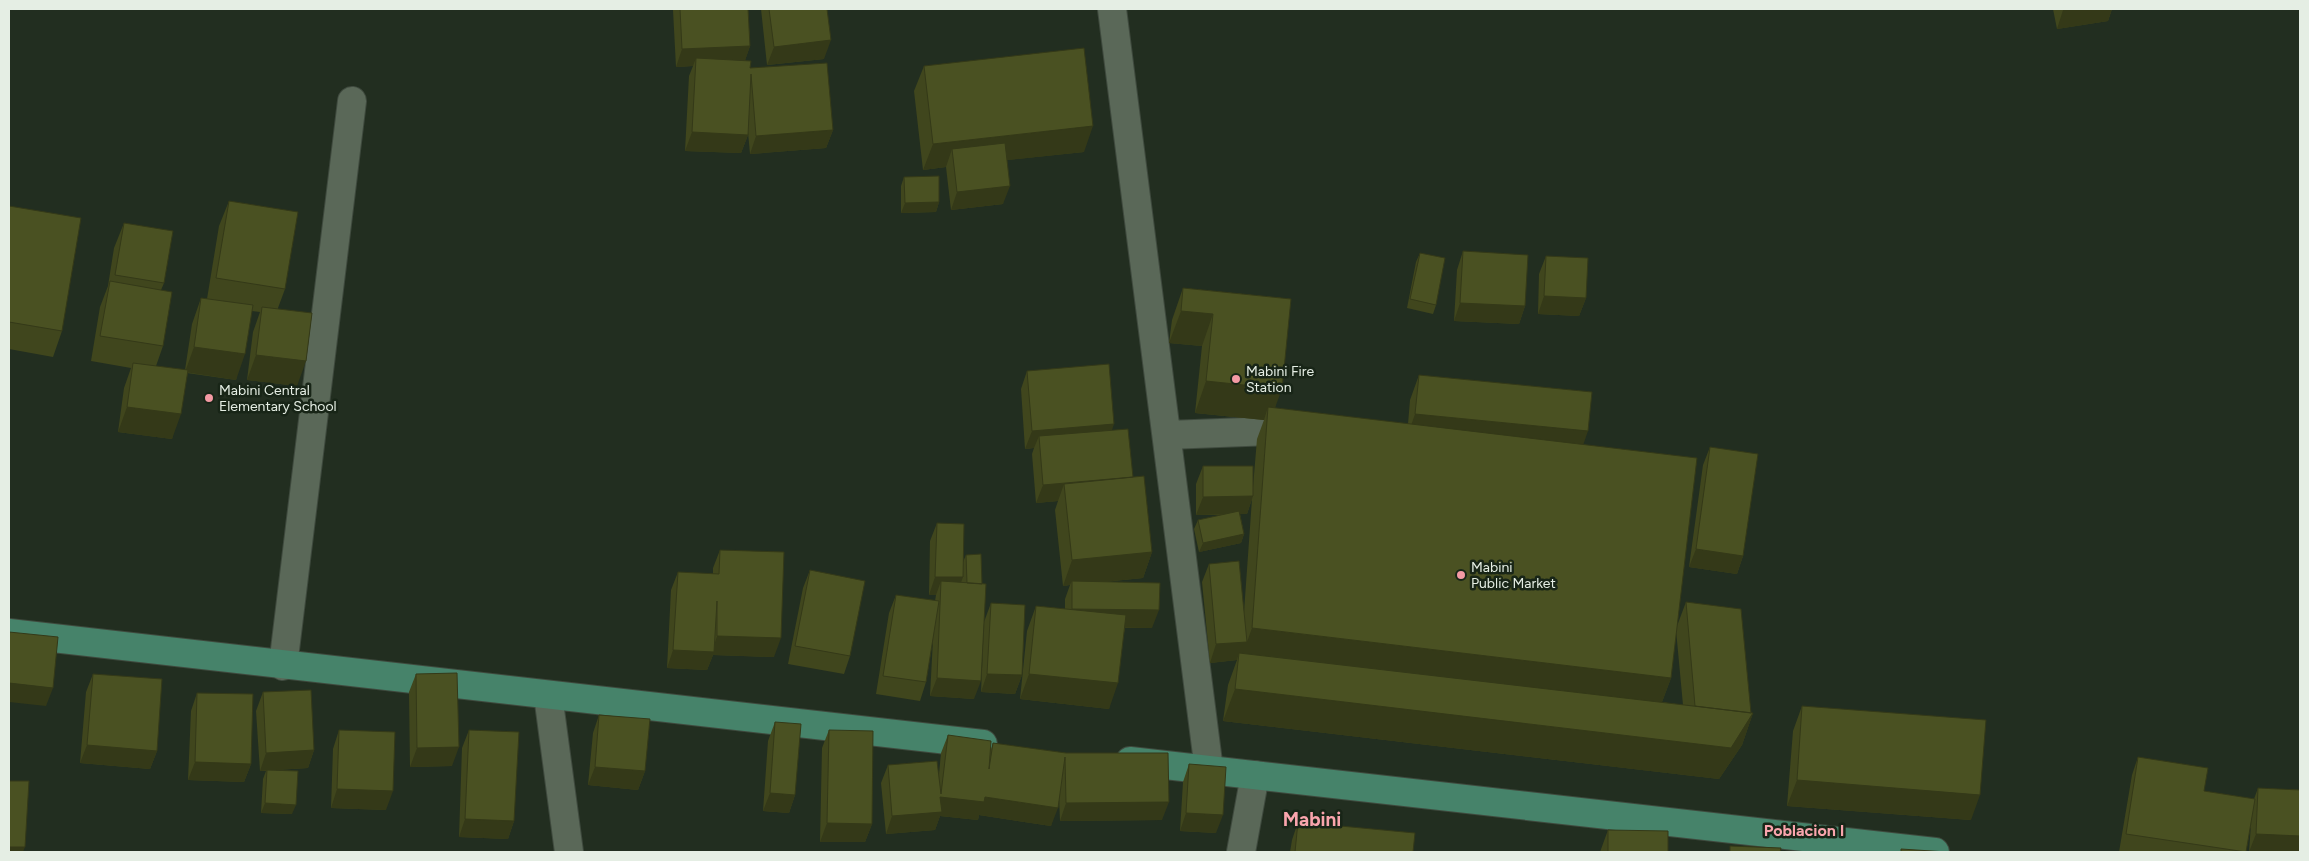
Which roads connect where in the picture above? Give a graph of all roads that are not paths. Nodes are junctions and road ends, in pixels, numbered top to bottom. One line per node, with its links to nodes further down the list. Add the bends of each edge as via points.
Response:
1 (1112, 9): 4 (street)
2 (352, 101): 6 (street)
3 (1317, 429): 4 (street)
4 (1168, 435): 10 (street)
5 (9, 633): 6 (main road)
6 (282, 666): 7 (main road)
7 (548, 695): 8 (main road); 13 (street)
8 (1012, 748)
9 (1100, 758): 10 (main road)
10 (1209, 770): 11 (main road)
11 (1255, 776): 12 (main road); 14 (street)
12 (1800, 844): 15 (main road)
13 (569, 852)
14 (1241, 852)
15 (1935, 852)

